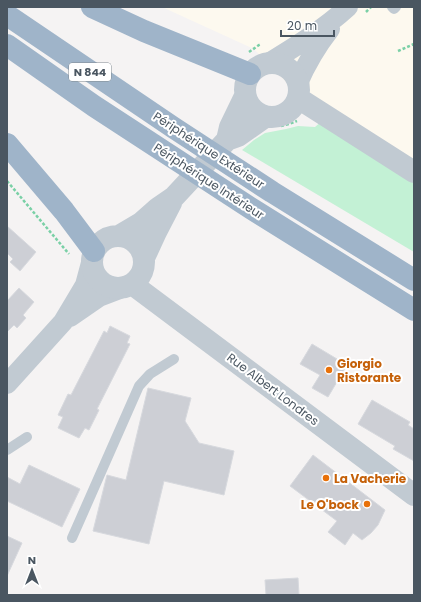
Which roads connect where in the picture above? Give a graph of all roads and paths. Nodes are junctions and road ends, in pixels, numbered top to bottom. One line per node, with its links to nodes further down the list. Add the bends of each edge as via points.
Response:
1 (92, 7): 9 (highway, via 144,31)
2 (392, 7): 3 (lane, via 394,10)
3 (396, 7)
4 (344, 11): 9 (street, via 307,39); 10 (street, via 305,65)
5 (7, 15): 22 (highway, Périphérique Extérieur / N 844, via 272,192)
6 (414, 44): 8 (path)
7 (7, 45): 24 (highway, Périphérique Intérieur / N 844, via 152,144)
8 (398, 51)
9 (259, 69): 10 (street, via 274,63 286,67 294,74); 11 (street, via 247,78)
10 (298, 90): 12 (street); 13 (street, via 296,103 288,112 271,118)
11 (245, 96): 13 (street, via 254,111); 14 (street, via 230,127)
12 (317, 110): 13 (path, via 312,119 306,114 289,124); 16 (street)
13 (273, 121): 14 (street)
14 (227, 140): 18 (street)
15 (7, 144): 20 (highway, via 64,211)
16 (414, 172)
17 (7, 181): 20 (path)
18 (174, 197): 19 (street, via 141,223); 21 (street)
19 (119, 236): 20 (street, via 106,239); 21 (street, via 135,242)
20 (86, 256): 23 (street, via 99,281 109,287); 25 (street, via 85,285)
21 (144, 258): 23 (street, via 142,273 138,279)
22 (414, 280)
23 (126, 286): 25 (street, via 99,297); 30 (street, Rue Albert Londres)
24 (414, 310)
25 (63, 322): 27 (street)
26 (174, 360): 31 (lane, via 150,374 139,386)
27 (7, 384)
28 (27, 437): 29 (lane)
29 (7, 450)
30 (414, 495)
31 (72, 538)

